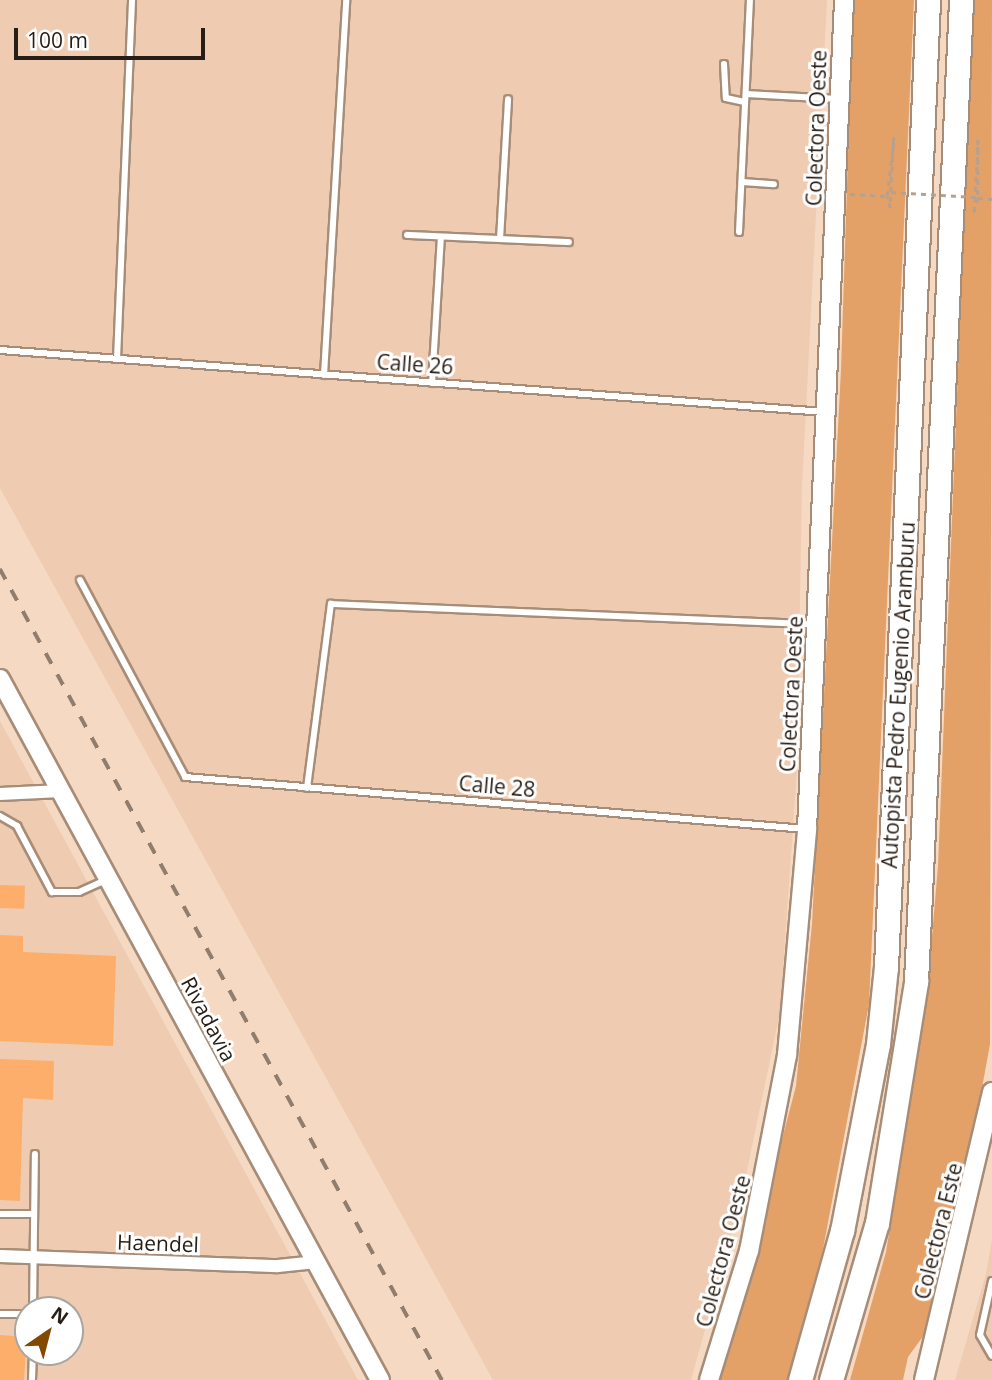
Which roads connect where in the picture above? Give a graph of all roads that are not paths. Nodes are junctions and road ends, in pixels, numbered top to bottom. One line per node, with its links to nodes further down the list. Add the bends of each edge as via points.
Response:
1 (132, 0): 19 (lane)
2 (346, 0): 20 (lane)
3 (750, 0): 8 (lane)
4 (844, 0): 10 (street, Colectora Oeste)
5 (928, 0): 45 (highway, Autopista Pedro Eugenio Aramburu, via 886,967 878,1044 842,1231)
6 (961, 0): 46 (highway, Autopista Pedro Eugenio Aramburu, via 916,981 877,1223)
7 (724, 64): 8 (lane, via 726,98)
8 (746, 98): 10 (lane); 11 (lane)
9 (508, 99): 16 (lane)
10 (840, 99): 22 (street, Colectora Oeste)
11 (742, 182): 12 (lane); 13 (lane)
12 (774, 184)
13 (739, 232)
14 (407, 235): 15 (lane)
15 (441, 237): 16 (lane); 21 (lane)
16 (500, 239): 17 (lane)
17 (569, 242)
18 (0, 350): 19 (lane, Calle 26)
19 (117, 359): 20 (lane, Calle 26)
20 (324, 374): 21 (lane, Calle 26)
21 (432, 383): 22 (lane, Calle 26)
22 (828, 412): 24 (street, Colectora Oeste)
23 (80, 580): 26 (lane, Calle 28, via 185,778)
24 (817, 624): 26 (lane, via 331,604); 30 (street, Colectora Oeste)
25 (0, 679): 27 (street, Rivadavia)
26 (307, 788): 30 (lane, Calle 28)
27 (61, 791): 28 (street); 31 (street, Rivadavia)
28 (0, 794)
29 (0, 816): 31 (lane, via 16,826 52,892 79,892)
30 (807, 829): 44 (street, Colectora Oeste, via 787,1055 769,1165)
31 (108, 880): 38 (street, Rivadavia)
32 (992, 1092): 42 (street, Colectora Este)
33 (35, 1154): 35 (lane)
34 (0, 1214): 35 (lane)
35 (31, 1214): 37 (lane)
36 (0, 1256): 37 (street, Haendel)
37 (34, 1257): 38 (street, Haendel, via 278,1266); 40 (lane)
38 (314, 1262): 43 (street, Rivadavia)
39 (992, 1281): 41 (lane, via 980,1335)
40 (33, 1296)
41 (992, 1356)
42 (927, 1379)
43 (380, 1380)
44 (709, 1380)
45 (800, 1380)
46 (831, 1380)

